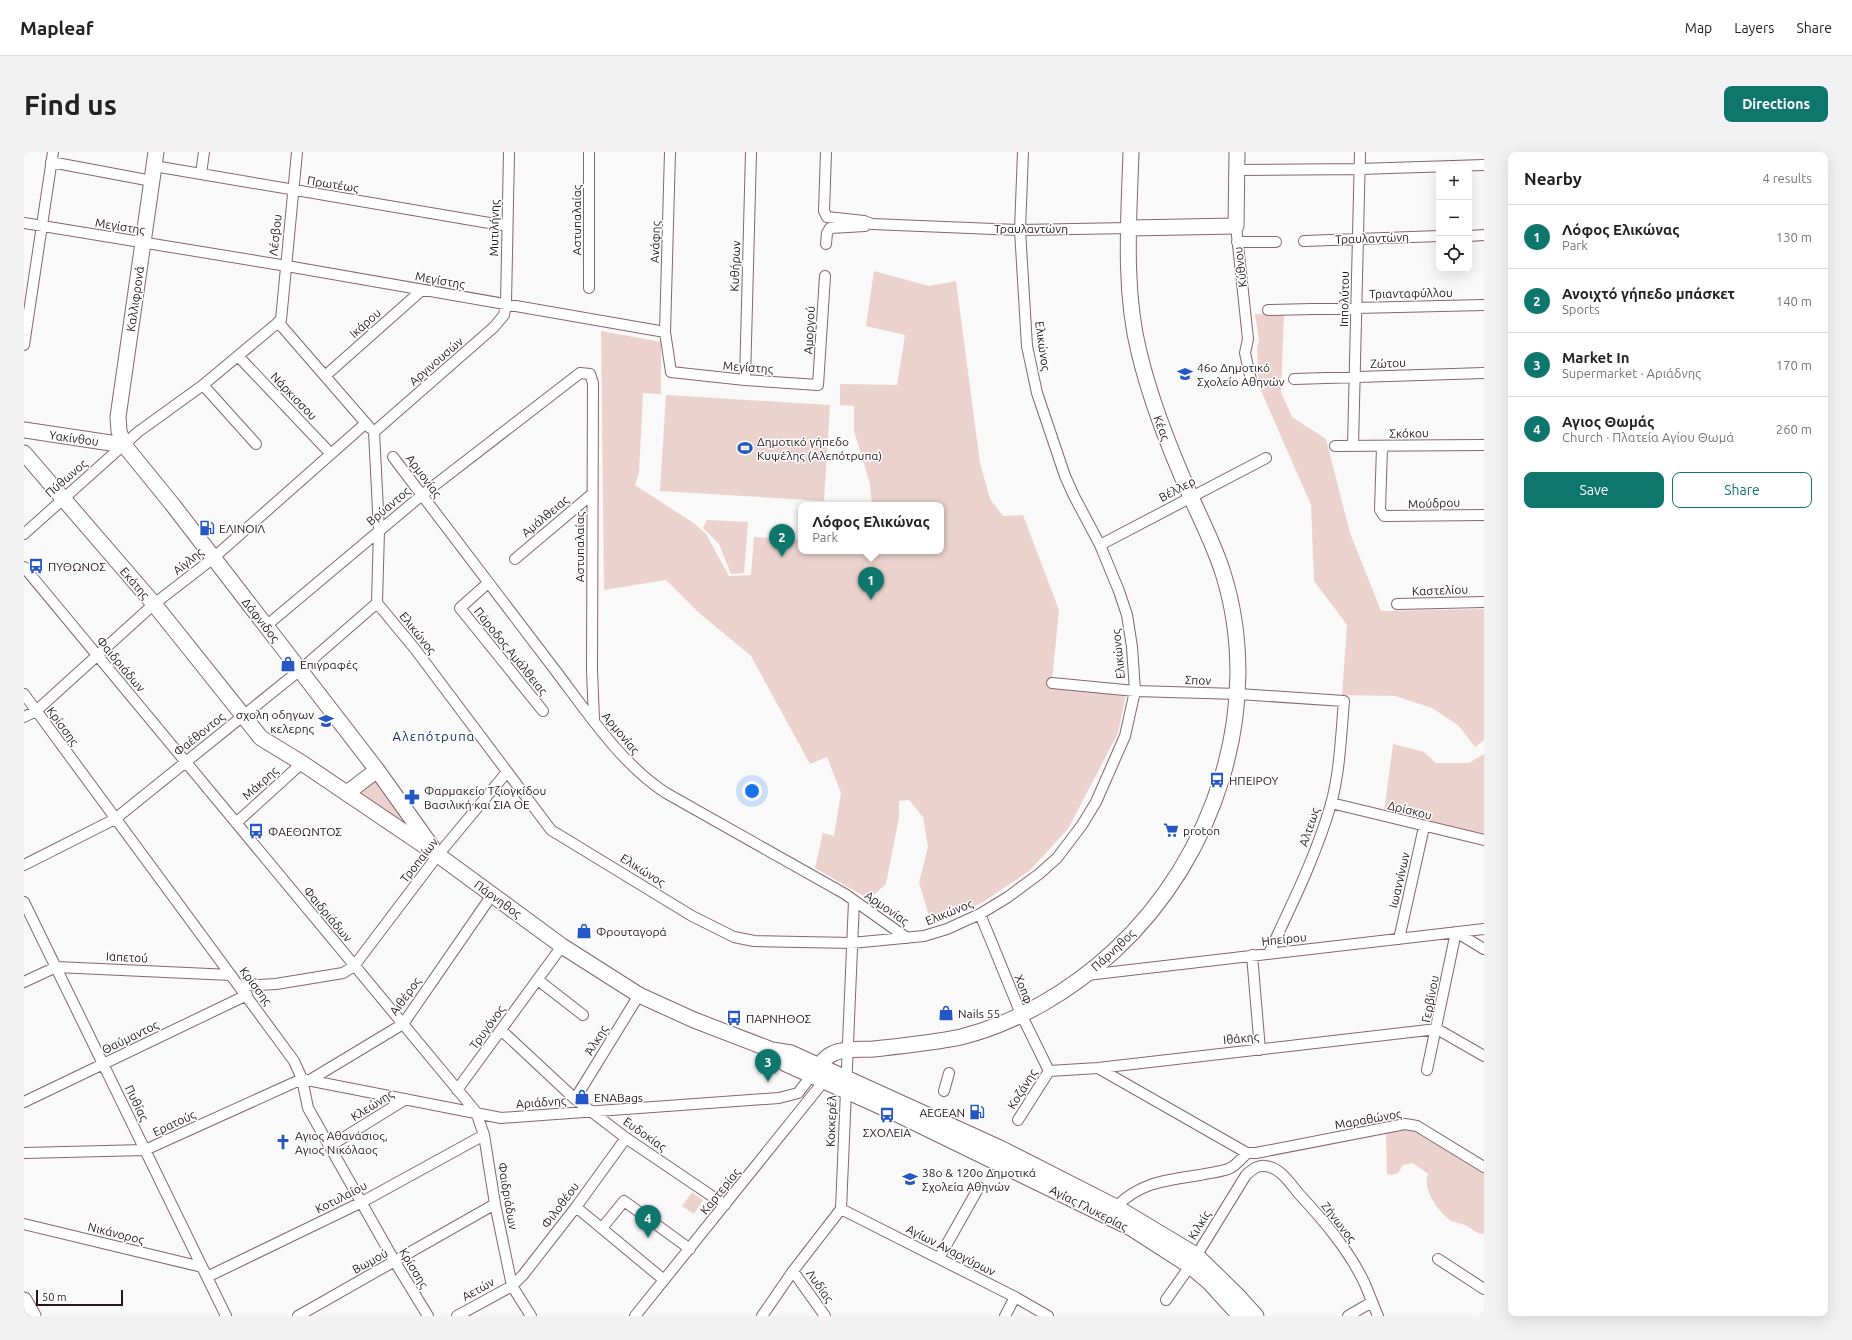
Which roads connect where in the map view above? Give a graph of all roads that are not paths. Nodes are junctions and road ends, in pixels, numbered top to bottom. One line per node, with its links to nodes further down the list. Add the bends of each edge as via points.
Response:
1 (204, 152): 17 (street)
2 (297, 152): 19 (street, Λέσβου)
3 (509, 152): 22 (street, Μυτιλήνης)
4 (589, 152): 38 (street, Αστυπαλαίας)
5 (670, 152): 45 (street, Ανάφης)
6 (751, 152): 54 (street, Κυθήρων)
7 (826, 152): 21 (street, Τραυλαντώνη, via 824,211 827,217)
8 (1023, 152): 26 (street, Ελικώνος)
9 (1131, 152): 25 (street, Κέας)
10 (1237, 152): 16 (street, Κύθνου)
11 (1360, 152): 15 (street, Ιππολύτου)
12 (52, 157): 18 (street); 24 (street)
13 (155, 159): 17 (street, Πρωτέως); 18 (street, Καλλιφρονά)
14 (1484, 166): 15 (street)
15 (1360, 169): 16 (street); 30 (street, Ιππολύτου)
16 (1237, 170): 23 (street, Κύθνου)
17 (201, 174): 19 (street, Πρωτέως)
18 (152, 181): 32 (street, Καλλιφρονά)
19 (293, 191): 22 (street, Πρωτέως); 36 (street, Λέσβου)
20 (24, 223): 24 (street, Μεγίστης)
21 (872, 224): 26 (street, Τραυλαντώνη); 35 (street, via 863,227 830,228)
22 (507, 226): 40 (street, Μυτιλήνης)
23 (1236, 226): 25 (street, Τραυλαντώνη); 33 (street, Κύθνου)
24 (43, 227): 32 (street, Μεγίστης); 46 (street)
25 (1129, 228): 26 (street, Τραυλαντώνη); 73 (street, Κέας, via 1131,300 1139,352 1164,434)
26 (1020, 230): 78 (street, Ελικώνος, via 1027,346 1037,393 1065,476)
27 (1484, 235): 29 (street)
28 (1436, 236): 30 (street, Τραυλαντώνη)
29 (1472, 236)
30 (1358, 239): 31 (street, Τραυλαντώνη); 42 (street, Ιππολύτου)
31 (1304, 241)
32 (144, 242): 36 (street, Μεγίστης); 62 (street, Καλλιφρονά, via 118,417)
33 (1237, 242): 34 (street); 55 (street, Κύθνου, via 1248,340 1245,353)
34 (1276, 242)
35 (826, 244)
36 (285, 266): 39 (street, Μεγίστης); 44 (street, Λέσβου)
37 (825, 276): 56 (street, Αμοργού)
38 (589, 288)
39 (422, 290): 40 (street, Μεγίστης); 51 (street, Ικάρου)
40 (506, 304): 45 (street, Μεγίστης); 60 (street, Αργινουσών, via 504,315 494,327)
41 (1484, 305): 42 (street, Τριανταφύλλου)
42 (1357, 307): 43 (street, Τριανταφύλλου); 52 (street, Ιππολύτου)
43 (1268, 310)
44 (279, 321): 48 (street, Πύθωνος); 51 (street)
45 (665, 332): 54 (street, Μεγίστης, via 671,372)
46 (24, 341): 47 (street)
47 (24, 345)
48 (238, 356): 57 (street, Πύθωνος); 68 (street, Νάρκισσου)
49 (1484, 373): 52 (street, Ζώτου)
50 (590, 374): 71 (street, Αστυπαλαίας, via 593,383); 72 (street, Βρύαντος, via 580,373)
51 (325, 376): 58 (street)
52 (1355, 377): 53 (street, Ζώτου); 65 (street, Ιππολύτου)
53 (1294, 379)
54 (745, 380): 56 (street, Μεγίστης)
55 (1251, 380)
56 (818, 384)
57 (203, 385): 61 (street); 62 (street, Πύθωνος)
58 (366, 423): 60 (street); 68 (street, Αίγλης)
59 (24, 430): 62 (street, Υακίνθου)
60 (374, 432): 76 (street)
61 (256, 444)
62 (124, 445): 74 (street, Πύθωνος); 79 (street, Δάφνιδος)
63 (1484, 445): 66 (street, Σκόκου)
64 (1335, 446): 65 (street, Σκόκου)
65 (1353, 446): 66 (street, Σκόκου)
66 (1382, 446): 75 (street, Μούδρου, via 1380,510 1384,516)
67 (24, 453): 74 (street, Εκάτης)
68 (331, 454): 79 (street, Αίγλης)
69 (393, 458): 72 (street, Αρμονίας)
70 (1266, 458): 73 (street, Βέλλερ)
71 (592, 494): 80 (street, Αμάλθειας); 99 (street, Αστυπαλαίας)
72 (422, 495): 76 (street, Βρύαντος); 82 (street, Αρμονίας)
73 (1191, 496): 78 (street, Βέλλερ); 93 (street, Κέας, via 1221,566 1232,606 1239,663)
74 (63, 498): 77 (street, Πύθωνος); 85 (street, Εκάτης)
75 (1484, 515)
76 (379, 530): 84 (street); 87 (street, Βρύαντος)
77 (24, 534)
78 (1100, 545): 91 (street, Ελικώνος, via 1126,615 1132,647)
79 (213, 558): 85 (street, Αίγλης); 87 (street, Δάφνιδος)
80 (515, 559)
81 (24, 567): 88 (street, Φαιδριάδων)
82 (488, 583): 96 (street, Πάροδος Αμάλθειας, via 460,608); 99 (street, Αρμονίας)
83 (1484, 602): 86 (street, Καστελίου)
84 (377, 603): 89 (street, Φαέθοντος); 103 (street, Ελικώνος, via 415,649)
85 (154, 604): 88 (street, Αίγλης); 97 (street, Εκάτης)
86 (1397, 604)
87 (266, 626): 89 (street, Δάφνιδος)
88 (98, 656): 95 (street, Αίγλης); 100 (street, Φαιδριάδων)
89 (300, 670): 97 (street, Φαέθοντος); 102 (street, Δάφνιδος)
90 (1052, 683): 91 (street, Σπον)
91 (1135, 691): 93 (street, Σπον); 115 (street, Ελικώνος, via 1125,736 1096,802 1082,825 1057,858 1039,874)
92 (24, 694): 95 (street, Κρίσσης)
93 (1238, 694): 94 (street, Σπον); 128 (street, Πάρνηθος, via 1226,765 1201,832 1186,861 1138,927)
94 (1344, 701): 105 (street, Αλτεως)
95 (36, 711): 98 (street, Αίγλης); 106 (street, Κρίσσης)
96 (543, 711)
97 (242, 716): 100 (street, Φαέθοντος); 101 (street, Πάρνηθος, via 261,738)
98 (24, 717)
99 (594, 720): 113 (street, Αρμονίας, via 648,781)
100 (186, 762): 106 (street, Φαέθοντος); 107 (street, Φαιδριάδων)
101 (302, 763): 104 (street, Πάρνηθος); 107 (street, Μάκρης)
102 (377, 770): 104 (street); 110 (street, Δάφνιδος)
103 (507, 772): 110 (street, Τροπαίων); 120 (street, Ελικώνος, via 551,830 705,923 742,940)
104 (347, 793): 110 (street, Πάρνηθος)
105 (1331, 804): 108 (street, Δρίσκου); 123 (street, Αλτεως, via 1307,872)
106 (115, 819): 111 (street, Φαέθοντος); 127 (street, Κρίσσης)
107 (236, 823): 125 (street, Φαιδριάδων)
108 (1424, 827): 109 (street, Δρίσκου); 119 (street, Ιωαννίνων)
109 (1484, 840)
110 (438, 856): 112 (street, Πάρνηθος); 125 (street, Τροπαίων)
111 (24, 865)
112 (492, 895): 121 (street, Πάρνηθος); 136 (street, Αιθέρος)
113 (854, 901): 118 (street, Αρμονίας); 120 (street, Κοκκερέλ)
114 (24, 902): 126 (street, Πυθίας)
115 (980, 914): 118 (street, Ελικώνος, via 947,929); 134 (street, Χοπφ)
116 (1484, 929): 117 (street, Ηπείρου)
117 (1456, 932): 119 (street, Ηπείρου); 122 (street); 137 (street, Γερβίνου)
118 (907, 938): 120 (street, Ελικώνος)
119 (1399, 939): 123 (street, Ηπείρου)
120 (852, 943): 140 (street, Κοκκερέλ)
121 (562, 946): 129 (street, Τρυγόνος); 132 (street, Πάρνηθος)
122 (1484, 949)
123 (1269, 953): 124 (street, Ηπείρου)
124 (1252, 955): 128 (street, Ηπείρου); 139 (street)
125 (354, 966): 131 (street, via 343,973 276,984); 136 (street, Φαιδριάδων)
126 (56, 967): 127 (street, Ιαπετού); 130 (street, Ιαπετού); 142 (street, Πυθίας)
127 (231, 975): 131 (street, Κρίσσης)
128 (1087, 975): 134 (street, Πάρνηθος)
129 (538, 980): 135 (street); 138 (street, Τρυγόνος)
130 (24, 982)
131 (239, 986): 133 (street, Κρίσσης)
132 (639, 994): 146 (street, Πάρνηθος, via 694,1020 772,1050 786,1064); 153 (street, Άλκης)
133 (246, 995): 142 (street, Θαύμαντος); 148 (street, Κρίσσης)
134 (1020, 1014): 140 (street, Πάρνηθος, via 990,1028 960,1037); 145 (street, Χοπφ)
135 (583, 1015)
136 (402, 1024): 148 (street, Αιθέρος); 150 (street, Φαιδριάδων)
137 (1437, 1029): 139 (street, Ιθάκης); 141 (street); 144 (street, Γερβίνου)
138 (501, 1030): 150 (street, Τρυγόνος); 153 (street, Ευδοκίας)
139 (1260, 1050): 143 (street, Ιθάκης)
140 (846, 1052): 146 (street, Πάρνηθος, via 831,1054); 149 (street, Κοκκερέλ)
141 (1484, 1056)
142 (104, 1064): 156 (street, Θαύμαντος); 164 (street, Πυθίας)
143 (1098, 1068): 145 (street, Ιθάκης); 166 (street)
144 (1427, 1070)
145 (1049, 1071): 160 (street, Κοζάνης)
146 (821, 1073): 149 (street, Πάρνηθος); 152 (street); 155 (street, Καρτερίας)
147 (949, 1073): 151 (street)
148 (306, 1080): 154 (street, Αριάδνης); 163 (street, Κρίσσης, via 308,1108); 164 (street, Ερατούς)
149 (845, 1084): 159 (street, Πάρνηθος); 175 (street, Κοκκερέλ); 181 (street, Αγίας Γλυκερίας)
150 (457, 1090): 157 (street, Φαιδριάδων)
151 (944, 1092)
152 (798, 1093): 155 (street); 158 (street, Αριάδνης, via 779,1098)
153 (575, 1098): 158 (street, Ευδοκίας)
154 (406, 1099): 157 (street, Αριάδνης); 163 (street, Κλεώνης)
155 (809, 1100): 172 (street, Καρτερίας)
156 (24, 1102)
157 (476, 1112): 158 (street, Αριάδνης, via 502,1118); 161 (street, Φαιδριάδων)
158 (592, 1112): 162 (street, Ευδοκίας)
159 (933, 1116): 174 (street, Αγίας Γλυκερίας)
160 (1018, 1120)
161 (484, 1135): 170 (street, Κοτυλαίου); 171 (street, Φαιδριάδων)
162 (626, 1138): 172 (street, Ευδοκίας); 173 (street, Φιλοθέου)
163 (330, 1146): 170 (street, Κρίσσης)
164 (145, 1150): 165 (street, Ερατούς); 183 (street, Πυθίας)
165 (24, 1153)
166 (1247, 1153): 168 (street, Μαραθώνος, via 1405,1124 1417,1126); 174 (street, via 1228,1169 1147,1185 1126,1197)
167 (1257, 1166): 181 (street, Κιλκίς, via 1246,1175); 192 (street, Ζήνωνος, via 1274,1168 1325,1223 1345,1250 1364,1282)
168 (1484, 1167)
169 (979, 1187): 179 (street)
170 (362, 1202): 182 (street, Κρίσσης); 185 (street, Κοτυλαίου)
171 (495, 1204): 182 (street, Βωμού); 187 (street, Φαιδριάδων)
172 (725, 1205): 178 (street, Καρτερίας)
173 (576, 1207): 177 (street); 187 (street, Φιλοθέου)
174 (1116, 1207): 181 (street, Αγίας Γλυκερίας)
175 (841, 1208): 179 (street, Αγίων Αναργύρων); 184 (street)
176 (27, 1228): 183 (street, Νικάνορος)
177 (602, 1228): 178 (street, via 624,1201); 186 (street)
178 (690, 1249): 186 (street, Καρτερίας)
179 (939, 1258): 189 (street, Αγίων Αναργύρων)
180 (1438, 1259): 188 (street)
181 (1193, 1261): 191 (street, Κιλκίς); 204 (street, Αγίας Γλυκερίας); 205 (street, Αγίας Γλυκερίας, via 1237,1295)
182 (395, 1262): 195 (street, Βωμού); 196 (street, Κρίσσης)
183 (202, 1267): 185 (street, Πυθίας)
184 (793, 1271): 200 (street); 201 (street, Λυδίας)
185 (207, 1277): 194 (street, Πυθίας)
186 (664, 1280): 199 (street, Καρτερίας)
187 (512, 1286): 197 (street, Αετών); 198 (street, Φαιδριάδων)
188 (1484, 1289)
189 (1015, 1297): 202 (street); 203 (street, Αγίων Αναργύρων)
190 (24, 1300): 193 (street)
191 (1166, 1300)
192 (1372, 1302): 206 (street); 207 (street, Ζήνωνος)
193 (33, 1316)
194 (226, 1316)
195 (298, 1316)
196 (428, 1316)
197 (457, 1316)
198 (531, 1316)
199 (635, 1316)
200 (762, 1316)
201 (826, 1316)
202 (1005, 1316)
203 (1048, 1316)
204 (1240, 1316)
205 (1256, 1316)
206 (1348, 1316)
207 (1378, 1316)

